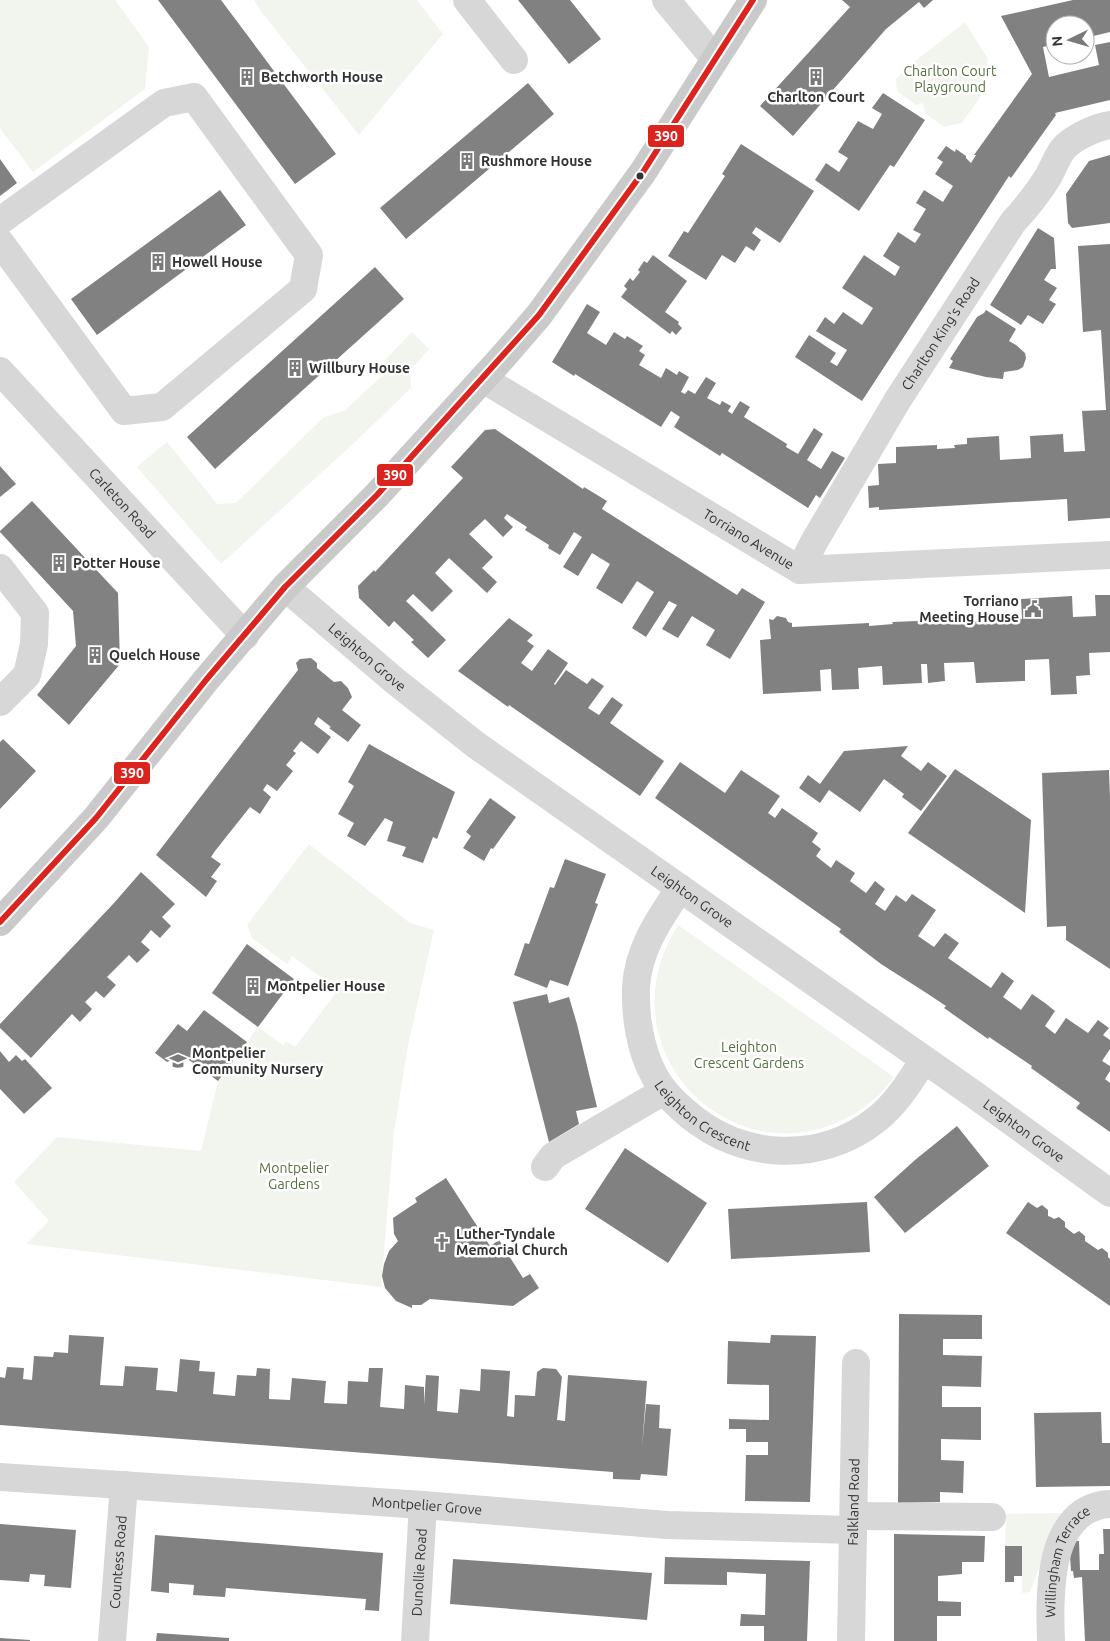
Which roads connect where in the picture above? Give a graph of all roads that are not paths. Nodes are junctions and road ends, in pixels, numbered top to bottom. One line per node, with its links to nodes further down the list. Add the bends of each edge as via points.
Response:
1 (467, 0): 4 (street)
2 (666, 0): 5 (street)
3 (753, 0): 5 (main road)
4 (514, 60)
5 (715, 60): 10 (main road, via 642,172 539,316)
6 (1110, 125): 13 (street, Charlton King's Road, via 1080,136 1063,149 897,400)
7 (0, 222): 8 (street, via 164,103 194,97 309,255 303,288 162,408 124,411)
8 (0, 242)
9 (0, 371): 15 (street, Carleton Road)
10 (483, 379): 13 (street, Torriano Avenue); 14 (main road, via 377,495)
11 (1110, 555): 13 (street, Torriano Avenue)
12 (0, 568): 16 (street, via 35,613 34,644 27,675)
13 (800, 570)
14 (285, 587): 15 (main road); 17 (street, Leighton Grove, via 476,745)
15 (245, 636): 18 (main road, via 195,693 96,818)
16 (0, 702)
17 (680, 888): 19 (street, Leighton Grove); 20 (street, Leighton Crescent, via 646,944 636,986 640,1033 653,1074)
18 (0, 922)
19 (924, 1060): 20 (street, Leighton Crescent, via 907,1086 877,1119 834,1143 789,1152 744,1146 725,1138 693,1118); 22 (street, Leighton Grove)
20 (664, 1091): 21 (street, via 553,1156)
21 (545, 1167)
22 (1110, 1193)
23 (856, 1363): 29 (street, Falkland Road)
24 (0, 1477): 25 (street, Montpelier Grove)
25 (124, 1485): 27 (street, Montpelier Grove); 30 (street, Countess Road)
26 (1110, 1504): 33 (street, Willingham Terrace, via 1085,1511 1067,1529 1056,1557 1050,1592)
27 (422, 1505): 29 (street, Montpelier Grove, via 667,1525); 31 (street, Dunollie Road)
28 (992, 1518): 29 (street)
29 (854, 1523): 32 (street, Falkland Road)
30 (112, 1641)
31 (415, 1641)
32 (851, 1641)
33 (1051, 1641)

